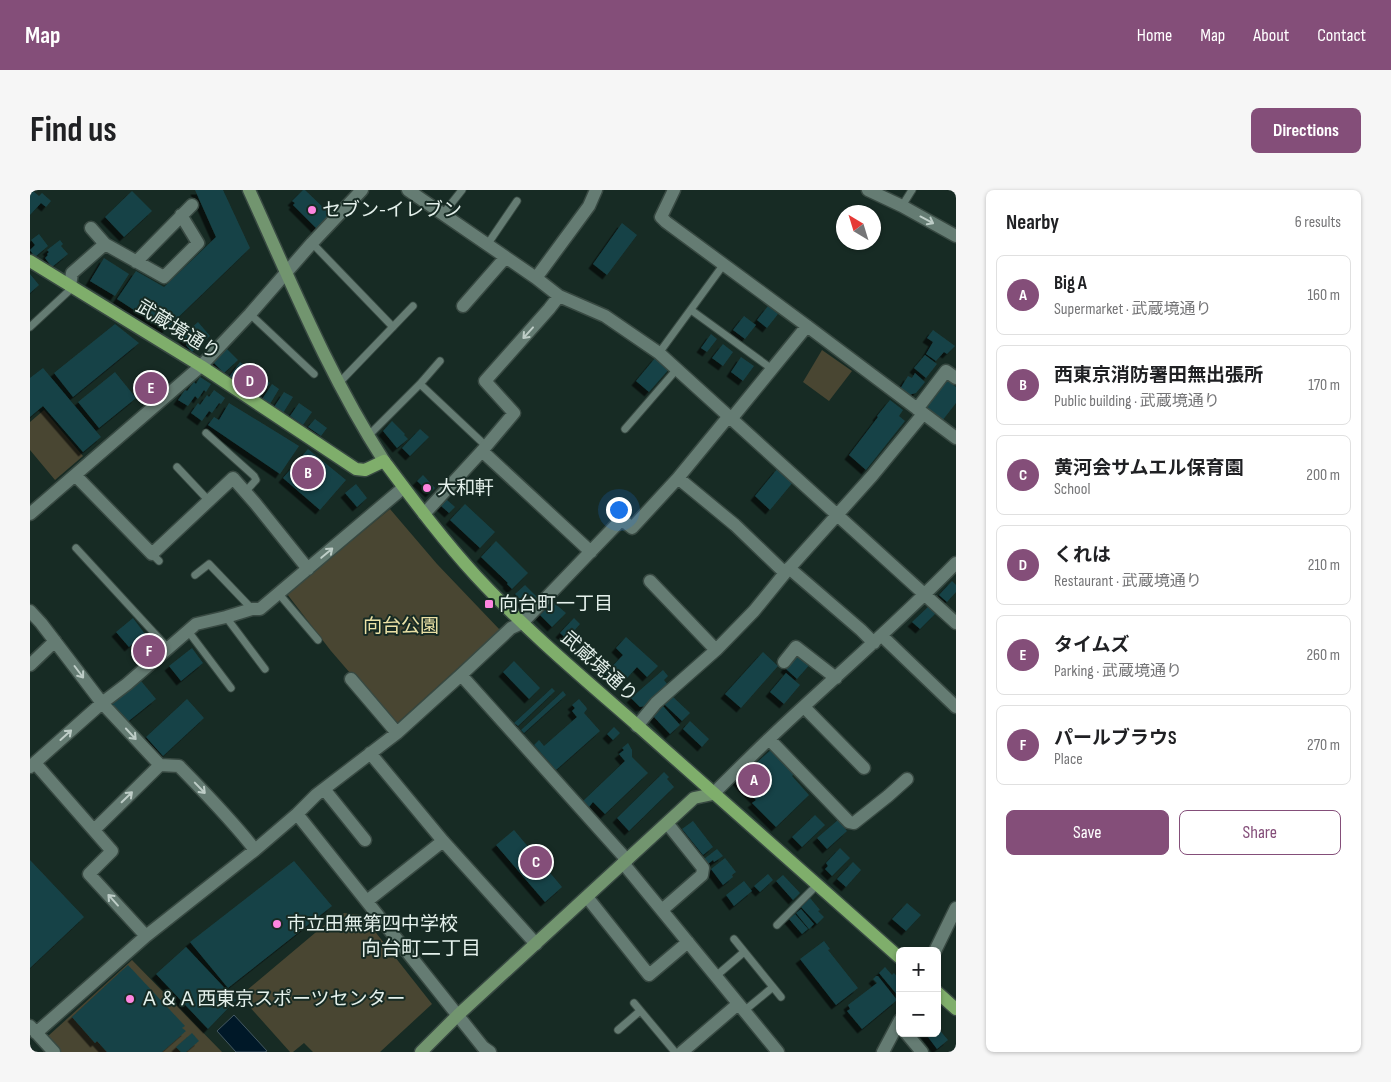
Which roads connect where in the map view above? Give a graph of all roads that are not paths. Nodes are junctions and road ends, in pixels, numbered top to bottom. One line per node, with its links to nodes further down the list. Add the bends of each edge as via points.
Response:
1 (250, 190): 23 (street)
2 (362, 190): 17 (street)
3 (408, 190): 12 (street)
4 (462, 190): 12 (lane)
5 (596, 190): 24 (street, via 589,206)
6 (674, 190): 22 (street, via 661,217)
7 (868, 190): 11 (street)
8 (912, 190): 11 (lane)
9 (517, 201): 18 (lane)
10 (192, 205): 13 (street)
11 (902, 206): 15 (street, one-way to 15)
12 (443, 214): 18 (street)
13 (181, 215): 21 (street); 21 (street, via 198,243 164,277)
14 (91, 228): 16 (street)
15 (955, 232)
16 (105, 244): 21 (street); 25 (street, via 72,273)
17 (312, 244): 23 (street); 33 (lane)
18 (487, 245): 19 (street)
19 (505, 258): 24 (street); 28 (street)
20 (30, 261): 25 (main road, 武蔵境通り)
21 (136, 262)
22 (724, 264): 29 (lane); 31 (street)
23 (286, 272): 30 (street); 41 (street)
24 (536, 278): 26 (street)
25 (71, 287): 32 (lane); 36 (main road, 武蔵境通り)
26 (559, 296): 34 (street, via 605,316); 49 (street, one-way to 49, via 485,381 514,413)
27 (413, 306): 33 (lane)
28 (463, 306)
29 (691, 310): 34 (lane); 38 (lane)
30 (250, 314): 36 (street); 39 (lane)
31 (807, 326): 38 (street); 43 (street)
32 (30, 327)
33 (393, 327): 41 (lane)
34 (659, 353): 37 (street)
35 (440, 361): 42 (lane)
36 (201, 366): 50 (main road, 武蔵境通り, via 356,469 365,470); 52 (street)
37 (677, 369): 44 (street); 45 (lane)
38 (772, 370): 44 (street)
39 (314, 374)
40 (956, 378): 43 (street, via 946,371)
41 (338, 384): 47 (street)
42 (420, 384): 47 (lane); 49 (lane)
43 (920, 411): 48 (street); 59 (street, via 872,476)
44 (731, 417): 53 (street); 59 (street)
45 (625, 429)
46 (206, 433): 55 (lane, via 254,476 256,480)
47 (368, 436): 50 (street)
48 (956, 438)
49 (484, 449): 58 (street); 61 (street)
50 (384, 462): 54 (main road, 武蔵境通り)
51 (177, 466): 56 (lane)
52 (76, 475): 56 (street, via 155,557); 57 (street)
53 (678, 478): 61 (street, via 632,528 620,521); 64 (street)
54 (403, 488): 58 (main road, 武蔵境通り); 63 (street, one-way to 54)
55 (245, 492): 56 (street, via 233,478); 63 (street)
56 (209, 501)
57 (30, 514)
58 (424, 514): 72 (main road, 武蔵境通り, via 476,576)
59 (837, 514): 64 (street); 68 (street)
60 (76, 548): 78 (lane)
61 (591, 552): 72 (street)
62 (956, 563): 68 (street)
63 (308, 569): 67 (street)
64 (787, 571): 75 (street); 79 (street)
65 (195, 576): 69 (lane, via 209,564)
66 (650, 581): 79 (street)
67 (279, 594): 69 (street, via 260,609); 76 (lane)
68 (925, 595): 73 (street); 75 (street)
69 (252, 609): 71 (street)
70 (30, 611): 77 (street)
71 (226, 617): 74 (street, via 196,624); 82 (lane)
72 (522, 623): 83 (street, via 511,628); 90 (main road, 武蔵境通り)
73 (956, 623)
74 (188, 631): 78 (street); 86 (lane)
75 (878, 639): 84 (street); 89 (street)
76 (318, 640)
77 (55, 642): 81 (street); 87 (street, one-way to 87)
78 (168, 648): 87 (street)
79 (716, 650): 90 (street, via 656,703)
80 (784, 662): 84 (street, via 796,647)
81 (30, 665)
82 (265, 669)
83 (461, 675): 91 (street); 106 (street)
84 (836, 678): 88 (street)
85 (351, 679): 91 (street)
86 (231, 688)
87 (102, 703): 94 (street, one-way to 87); 95 (street, one-way to 95)
88 (804, 707): 92 (street); 96 (street)
89 (956, 707)
90 (637, 726): 99 (main road, 武蔵境通り)
91 (397, 733): 93 (street)
92 (769, 739): 97 (street, via 849,822 854,823); 99 (street)
93 (370, 753): 98 (street); 104 (street)
94 (32, 765): 102 (street)
95 (160, 765): 102 (street, one-way to 95); 105 (street, one-way to 105, via 179,766)
96 (864, 768)
97 (907, 779)
98 (324, 789): 100 (street); 103 (street)
99 (714, 794): 101 (street, via 694,798); 107 (main road, 武蔵境通り)
100 (297, 814): 105 (street); 109 (street)
101 (667, 823): 106 (street); 111 (street, via 703,868 702,875)
102 (94, 830): 113 (street, one-way to 102, via 89,874 112,851)
103 (365, 840)
104 (443, 841): 109 (street); 116 (street)
105 (255, 850): 113 (street)
106 (625, 862): 108 (street); 111 (street)
107 (817, 885): 112 (lane); 119 (main road, 武蔵境通り)
108 (587, 897): 115 (street, via 650,974); 116 (street)
109 (367, 902): 128 (street)
110 (956, 908): 117 (street)
111 (662, 910): 115 (street)
112 (777, 925)
113 (146, 936): 129 (street)
114 (734, 939): 118 (lane)
115 (688, 942): 120 (street)
116 (536, 944): 128 (street)
117 (937, 947)
118 (744, 952): 120 (lane); 121 (lane)
119 (896, 954)
120 (716, 976): 125 (street)
121 (773, 987): 123 (lane); 125 (lane)
122 (941, 996): 126 (main road)
123 (781, 997)
124 (634, 1003): 127 (lane)
125 (741, 1008): 137 (street); 138 (street)
126 (956, 1009)
127 (640, 1011): 130 (lane); 136 (lane)
128 (458, 1015): 134 (street); 135 (street)
129 (33, 1029): 133 (street)
130 (618, 1030)
131 (896, 1033): 139 (street)
132 (910, 1037): 140 (street)
133 (54, 1052)
134 (421, 1052)
135 (490, 1052)
136 (675, 1052)
137 (682, 1052)
138 (778, 1052)
139 (883, 1052)
140 (922, 1052)

